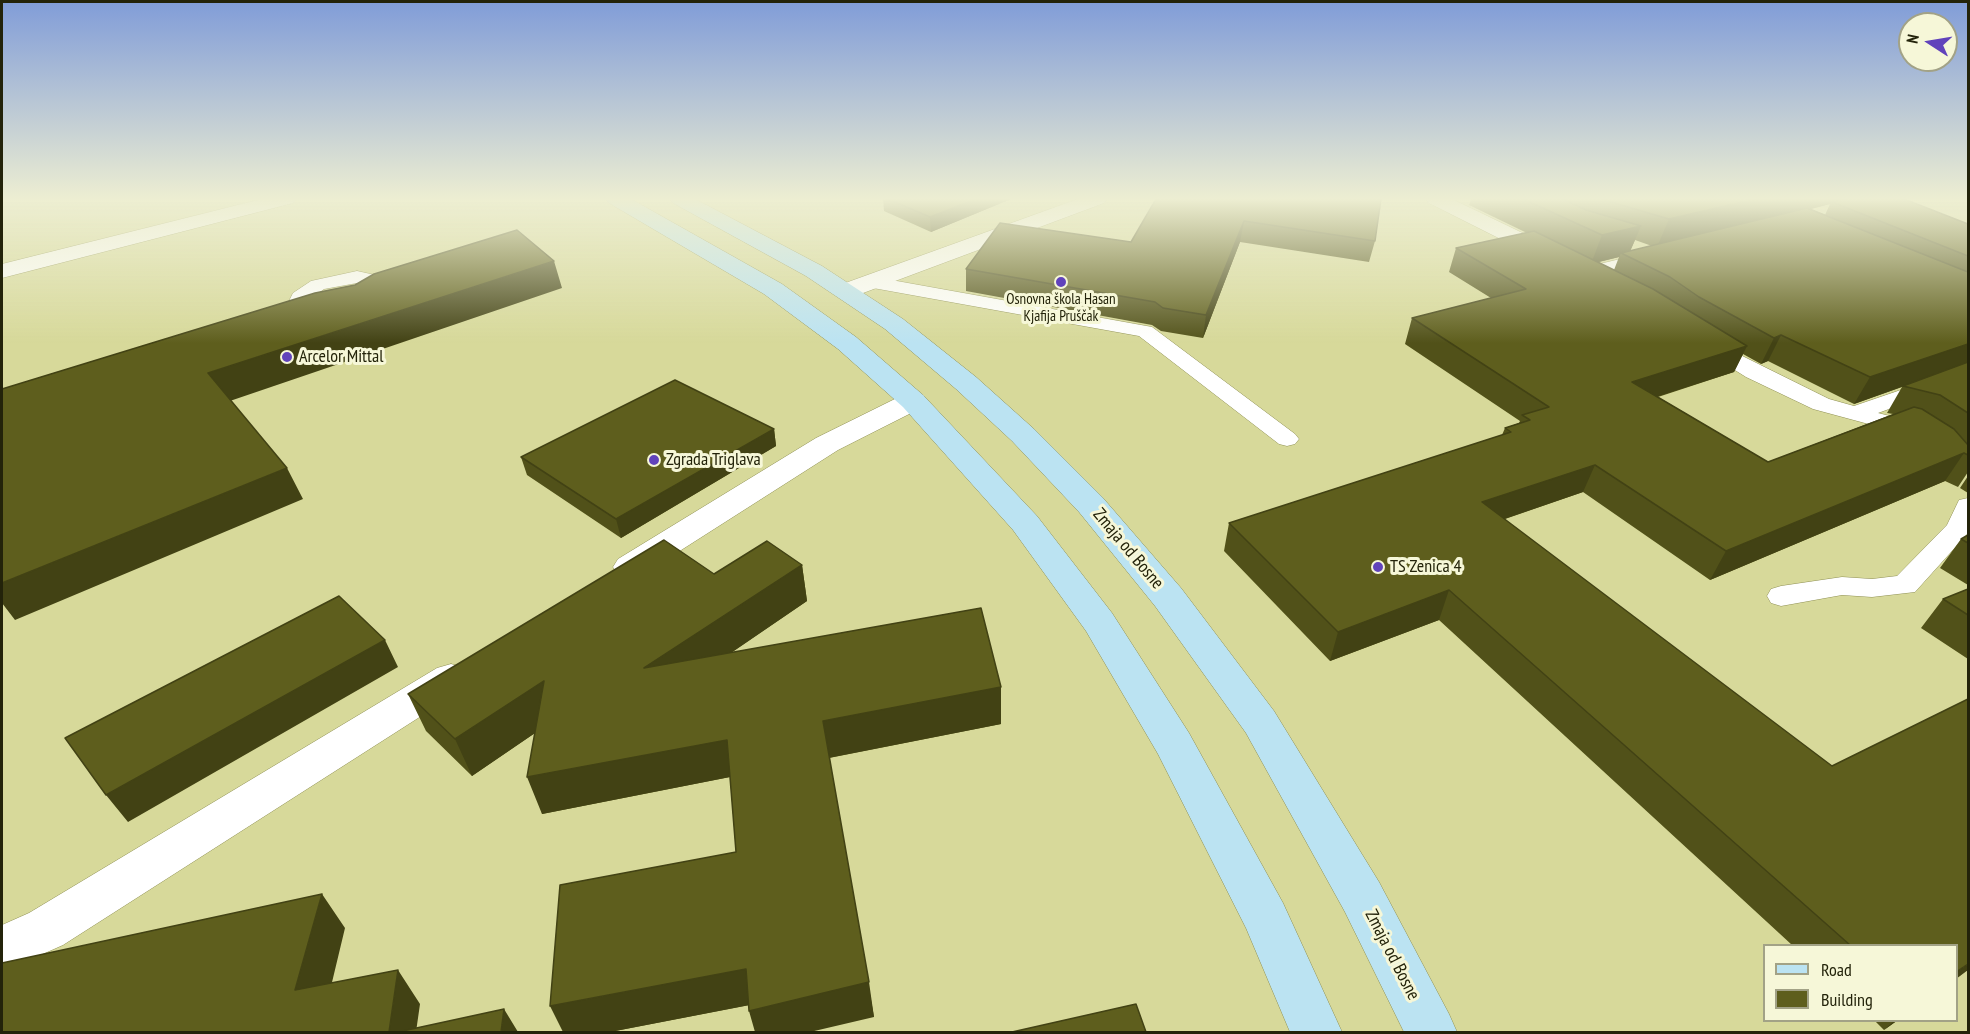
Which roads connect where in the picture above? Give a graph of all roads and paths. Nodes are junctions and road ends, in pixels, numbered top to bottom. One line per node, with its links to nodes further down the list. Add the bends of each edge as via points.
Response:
1 (21, 247): 9 (street)
2 (96, 247): 11 (street)
3 (700, 247): 19 (main road, via 773,289 846,343)
4 (770, 247): 13 (main road, Zmaja od Bosne, via 814,271)
5 (966, 247): 13 (street)
6 (1534, 247): 12 (street)
7 (1630, 247): 10 (lane)
8 (1682, 250): 10 (street)
9 (2, 252)
10 (1659, 256): 12 (street)
11 (2, 271)
12 (1588, 274): 14 (lane)
13 (858, 287): 21 (lane, via 1145,331); 29 (main road, Zmaja od Bosne, via 894,324 1023,435 1091,505 1168,597 1260,722 1362,897)
14 (1620, 291)
15 (319, 313): 16 (lane)
16 (285, 323)
17 (1689, 334): 20 (lane, via 1754,372 1821,404)
18 (1968, 373): 20 (lane)
19 (913, 401): 24 (street, via 827,444); 28 (main road, via 1025,523 1100,622 1174,745 1266,918)
20 (1856, 412): 22 (lane, via 1914,429)
21 (1287, 439)
22 (1929, 440)
23 (1967, 513): 25 (lane, via 1958,529 1905,585 1842,586)
24 (604, 583)
25 (1781, 596)
26 (482, 659): 27 (street, via 46,929)
27 (2, 949)
28 (1316, 1032)
29 (1431, 1032)

